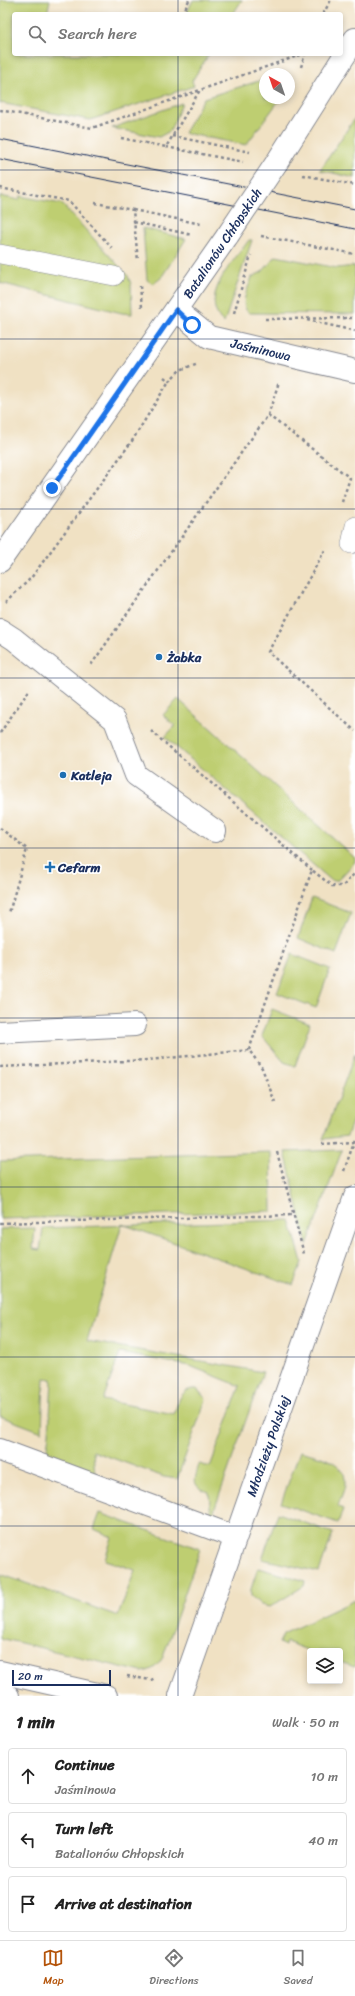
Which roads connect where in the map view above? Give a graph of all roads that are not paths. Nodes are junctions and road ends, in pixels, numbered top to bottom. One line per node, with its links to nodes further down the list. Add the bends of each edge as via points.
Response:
1 (355, 39): 4 (street, Batalionów Chłopskich, bridge, via 277,162)
2 (0, 254): 3 (lane)
3 (114, 276)
4 (176, 310): 5 (street, Jaśminowa, via 209,337); 8 (street, Batalionów Chłopskich)
5 (355, 371)
6 (355, 526): 7 (lane)
7 (351, 544)
8 (0, 561)
9 (0, 630): 10 (street, via 115,720 136,775)
10 (215, 831)
11 (135, 1026): 12 (street)
12 (0, 1032)
13 (355, 1197): 15 (street, Młodzieży Polskiej)
14 (0, 1450): 15 (street)
15 (235, 1538): 20 (street, Młodzieży Polskiej)
16 (0, 1672): 19 (street)
17 (0, 1691): 18 (street)
18 (8, 1696)
19 (106, 1696)
20 (180, 1696)

